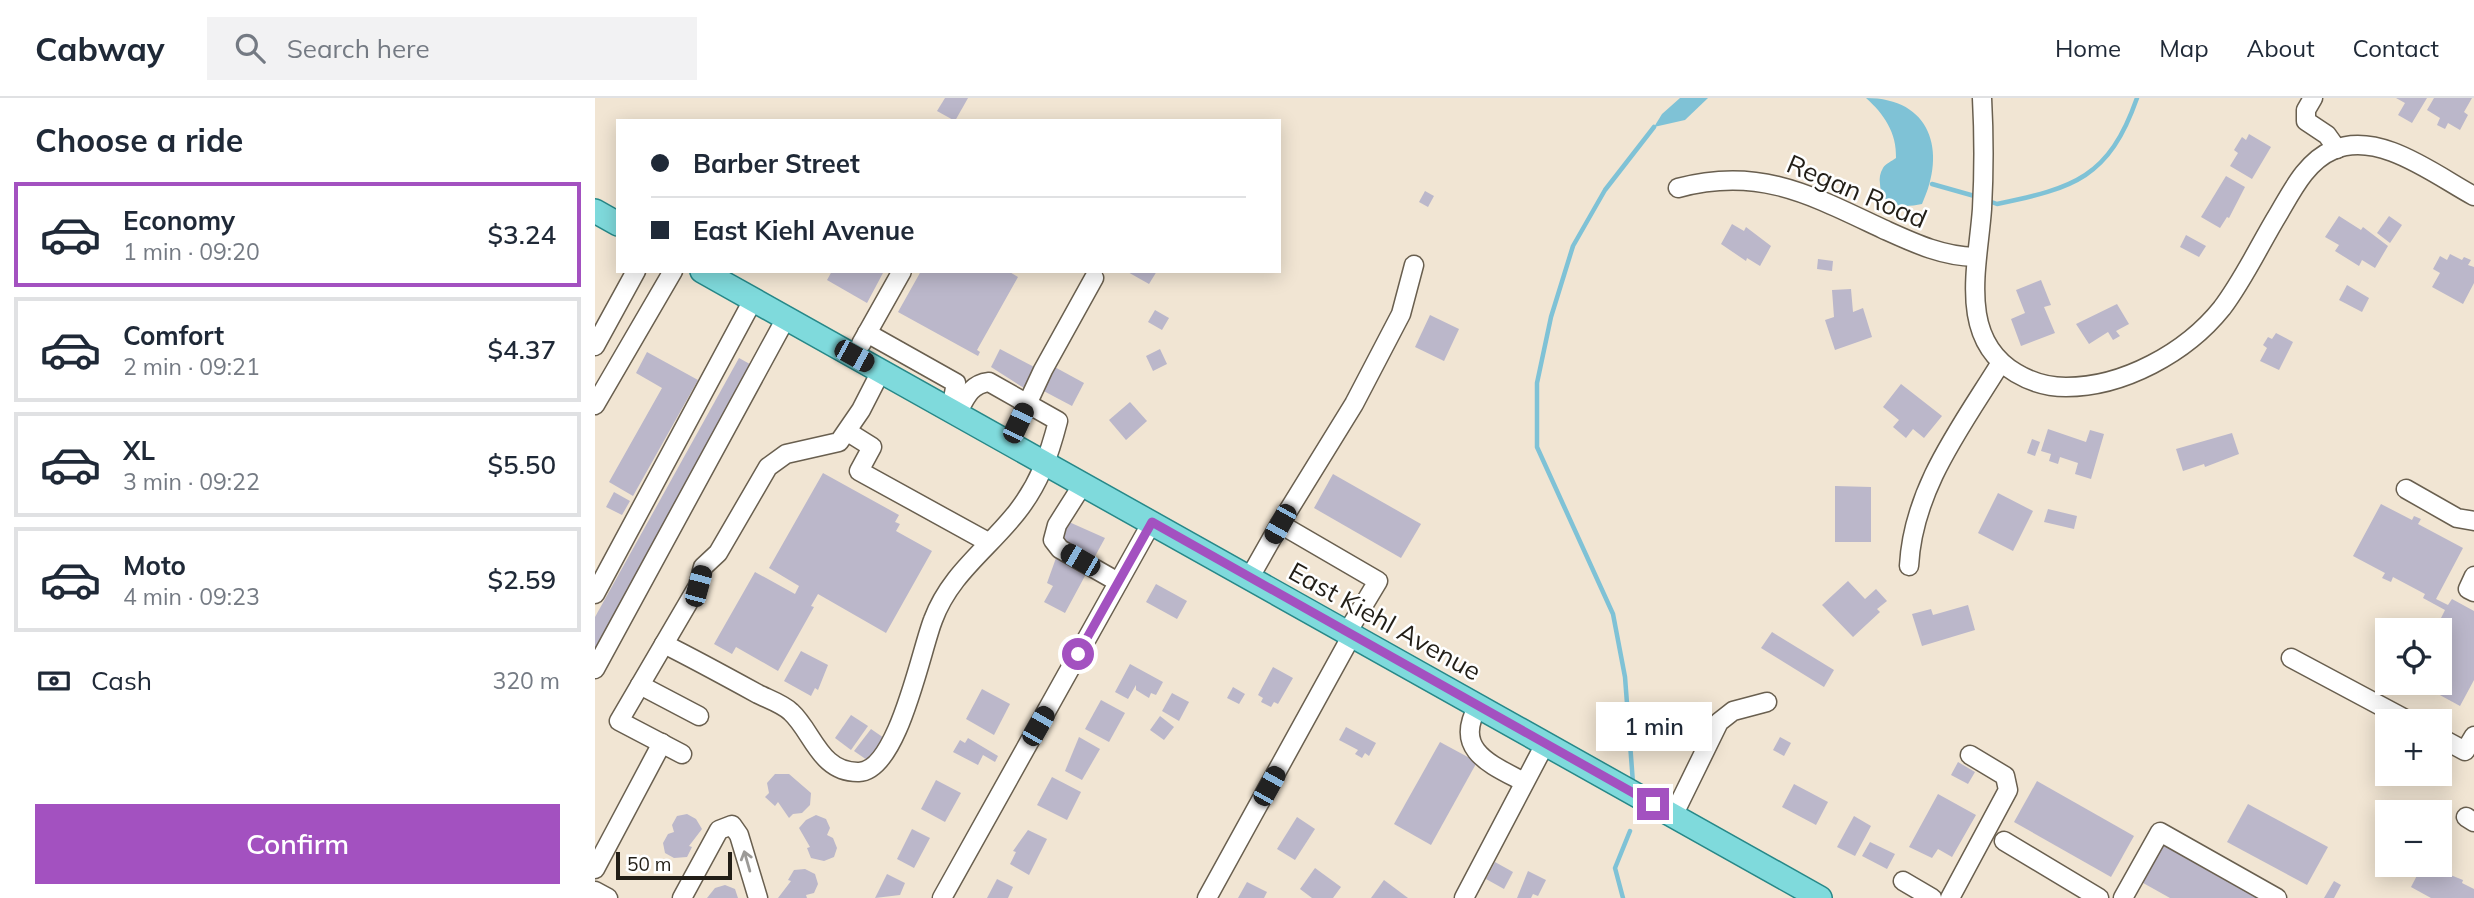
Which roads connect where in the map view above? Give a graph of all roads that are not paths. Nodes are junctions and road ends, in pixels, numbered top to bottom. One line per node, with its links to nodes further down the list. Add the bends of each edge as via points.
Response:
1 (1982, 98): 8 (street, via 1983,180)
2 (2313, 98): 3 (street, via 2306,121 2327,135)
3 (2337, 149): 5 (street, via 2380,148); 20 (street, via 2308,168 2220,310 2151,364 2110,381 2063,387 2036,383)
4 (1678, 188): 8 (street, Regan Road, via 1717,181 1766,181 1814,196 1927,250)
5 (2474, 196)
6 (595, 211): 7 (main road)
7 (616, 223)
8 (1975, 257): 20 (street, via 1980,332)
9 (1414, 265): 32 (street, via 1401,314 1354,404)
10 (635, 273): 18 (street)
11 (672, 273): 23 (street)
12 (706, 273): 15 (main road, East Kiehl Avenue)
13 (901, 273): 17 (street)
14 (1094, 278): 22 (street)
15 (753, 300): 16 (main road, East Kiehl Avenue); 39 (street)
16 (786, 318): 19 (main road, East Kiehl Avenue); 43 (street)
17 (867, 333): 19 (street); 24 (street, via 956,383)
18 (595, 346)
19 (854, 356): 21 (main road, East Kiehl Avenue)
20 (2000, 364): 34 (street, via 1922,498)
21 (881, 371): 24 (main road, East Kiehl Avenue); 25 (street)
22 (1028, 403): 24 (street, via 989,382 978,383); 26 (street); 27 (street, via 1058,421)
23 (595, 405)
24 (954, 412): 26 (main road, East Kiehl Avenue)
25 (848, 432): 33 (street, via 872,447 859,471); 41 (street, via 839,442 786,454 768,467 718,553 703,567 698,586)
26 (1009, 443): 27 (main road, East Kiehl Avenue)
27 (1047, 464): 28 (main road, East Kiehl Avenue); 33 (street, via 1016,514)
28 (1083, 484): 31 (main road, East Kiehl Avenue); 37 (street, via 1057,525 1053,540)
29 (2406, 489): 30 (street, via 2456,518)
30 (2474, 521)
31 (1152, 522): 36 (main road, East Kiehl Avenue); 37 (street)
32 (1280, 524): 36 (street); 40 (street, via 1378,581)
33 (988, 542): 41 (street, via 948,588 933,620 900,727 867,771 839,768 819,753 790,711)
34 (1909, 566)
35 (2474, 576): 38 (street, via 2468,589)
36 (1250, 578): 40 (main road, East Kiehl Avenue)
37 (1118, 582): 64 (street)
38 (2474, 592)
39 (595, 594)
40 (1350, 633): 46 (main road, East Kiehl Avenue); 65 (street)
41 (664, 644): 44 (street)
42 (2291, 658): 47 (street)
43 (595, 669)
44 (641, 685): 48 (street); 50 (street, via 619,721)
45 (1767, 702): 56 (street, via 1733,711 1719,722)
46 (1478, 706): 51 (main road, East Kiehl Avenue); 55 (street, via 1468,723 1471,744 1489,763)
47 (2387, 709)
48 (699, 716)
49 (2474, 736): 52 (street, via 2465,751)
50 (662, 743): 53 (street); 58 (street)
51 (1545, 744): 55 (street); 56 (main road, East Kiehl Avenue)
52 (2452, 744)
53 (682, 754)
54 (1971, 755): 69 (street, via 2005,776 2008,790)
55 (1524, 782): 66 (street)
56 (1673, 816): 67 (main road, East Kiehl Avenue)
57 (2004, 841): 70 (street)
58 (595, 869)
59 (1903, 881): 68 (street)
60 (595, 891): 61 (street)
61 (608, 898)
62 (682, 898): 63 (street, one-way to 62, via 732,825 719,830)
63 (758, 898)
64 (942, 898)
65 (1207, 898)
66 (1464, 898)
67 (1820, 898)
68 (1932, 898)
69 (1949, 898)
70 (2099, 898)
71 (2123, 898): 72 (street, via 2160,832)
72 (2277, 898)

